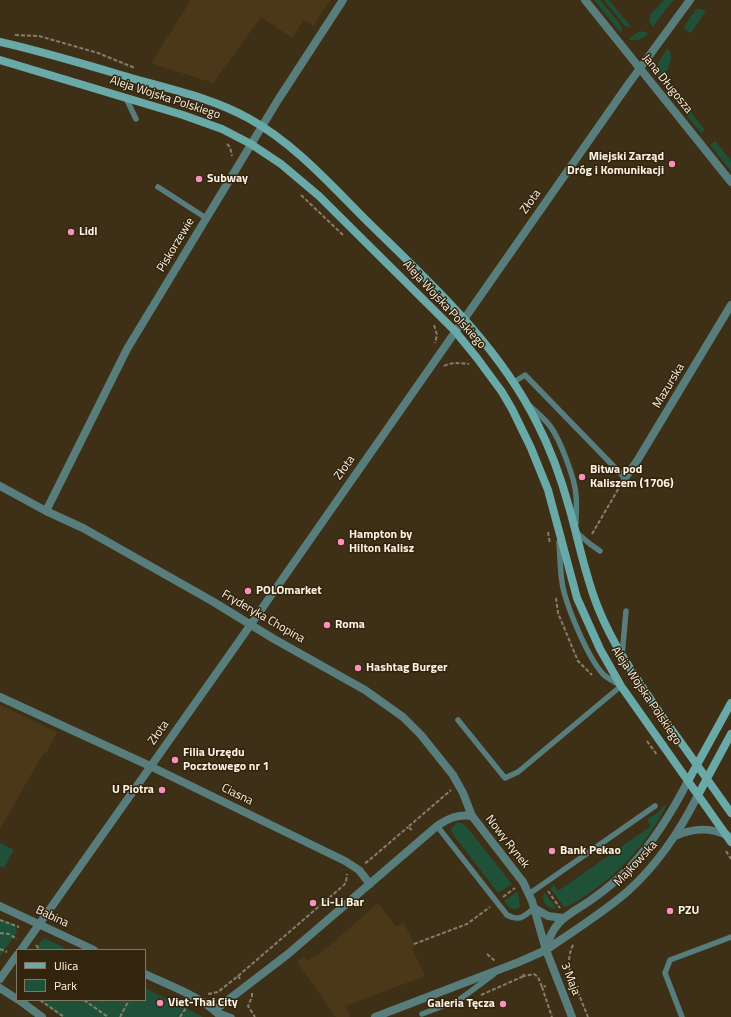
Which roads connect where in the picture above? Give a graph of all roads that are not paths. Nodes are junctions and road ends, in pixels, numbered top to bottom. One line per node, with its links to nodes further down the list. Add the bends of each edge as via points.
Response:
1 (342, 0): 9 (street, Piskorzewie)
2 (585, 0): 6 (street, Jana Długosza)
3 (690, 0): 6 (street, Złota)
4 (0, 42): 9 (main road, Aleja Wojska Polskiego, via 200,98 236,112)
5 (0, 60): 7 (main road, Aleja Wojska Polskiego)
6 (639, 68): 11 (street, Jana Długosza); 15 (street, Złota)
7 (125, 97): 8 (lane); 10 (main road, Aleja Wojska Polskiego, via 200,120)
8 (136, 119)
9 (262, 127): 10 (street, Piskorzewie); 15 (main road, Aleja Wojska Polskiego, via 305,160)
10 (251, 144): 13 (street, Piskorzewie); 16 (main road, Aleja Wojska Polskiego, via 281,164 319,196)
11 (731, 182)
12 (158, 187): 13 (lane)
13 (206, 218): 21 (street, Piskorzewie, via 127,349)
14 (731, 305): 19 (street, Mazurska)
15 (464, 318): 16 (street, Złota); 17 (main road, Aleja Wojska Polskiego)
16 (455, 331): 22 (main road, Aleja Wojska Polskiego, via 490,375 522,428 548,490); 26 (street, Złota)
17 (514, 382): 18 (main road, Aleja Wojska Polskiego); 19 (lane, via 525,375)
18 (525, 401): 23 (main road, Aleja Wojska Polskiego, via 555,462); 23 (lane, via 554,432 573,479 576,496)
19 (625, 478)
20 (0, 486): 21 (street, Fryderyka Chopina)
21 (46, 511): 26 (street, Fryderyka Chopina, via 96,536)
22 (558, 528): 28 (main road, Aleja Wojska Polskiego, via 571,578 584,614 600,649); 28 (lane, via 562,581 568,606 596,665 604,676)
23 (576, 533): 24 (lane); 27 (main road, Aleja Wojska Polskiego, via 596,603)
24 (600, 551)
25 (626, 611): 27 (lane)
26 (250, 625): 34 (street, Złota); 40 (street, Fryderyka Chopina, via 365,690 403,717 421,735 453,776)
27 (622, 656): 33 (main road, Aleja Wojska Polskiego)
28 (622, 686): 31 (lane, via 518,772 505,778); 36 (main road, Aleja Wojska Polskiego)
29 (0, 696): 34 (street, Ciasna)
30 (731, 703): 33 (main road, Majkowska)
31 (458, 720)
32 (731, 734): 35 (main road, Majkowska)
33 (697, 765): 35 (main road, Aleja Wojska Polskiego); 36 (main road, Majkowska)
34 (150, 766): 44 (street, Ciasna, via 345,861 359,870); 49 (street, Złota)
35 (707, 779): 37 (main road, Majkowska); 39 (main road, Aleja Wojska Polskiego)
36 (688, 781): 37 (main road, Aleja Wojska Polskiego); 48 (street, Majkowska, via 662,827 642,854 606,889)
37 (698, 795): 42 (street, Majkowska); 43 (main road, Aleja Wojska Polskiego)
38 (655, 806): 45 (lane)
39 (731, 813)
40 (472, 816): 41 (street, Nowy Rynek, via 450,818); 45 (street, Nowy Rynek)
41 (438, 826): 44 (street, Nowy Rynek); 47 (lane, via 507,916 522,918)
42 (675, 836): 43 (street, via 701,829 714,830); 53 (street, Majkowska, via 653,866 628,891)
43 (729, 839)
44 (370, 884): 61 (street, Nowy Rynek)
45 (529, 894): 47 (street, Nowy Rynek)
46 (0, 906): 49 (street, Babina)
47 (534, 908): 48 (street, via 548,916); 53 (street, Nowy Rynek)
48 (563, 918): 53 (street, Majkowska, via 552,932)
49 (39, 924): 51 (street, Złota); 52 (street, Babina)
50 (731, 937): 67 (lane, via 670,960 665,973)
51 (22, 949)
52 (92, 949)
53 (546, 950): 55 (street); 66 (street, 3 Maja)
54 (16, 956): 57 (street)
55 (500, 970): 62 (lane, via 460,1000); 65 (street)
56 (146, 974): 61 (street, via 202,1002)
57 (0, 979)
58 (0, 988): 59 (street)
59 (16, 998)
60 (21, 1001): 63 (street)
61 (218, 1014): 64 (lane)
62 (422, 1014)
63 (42, 1017)
64 (232, 1017)
65 (375, 1017)
66 (572, 1017)
67 (682, 1017)

